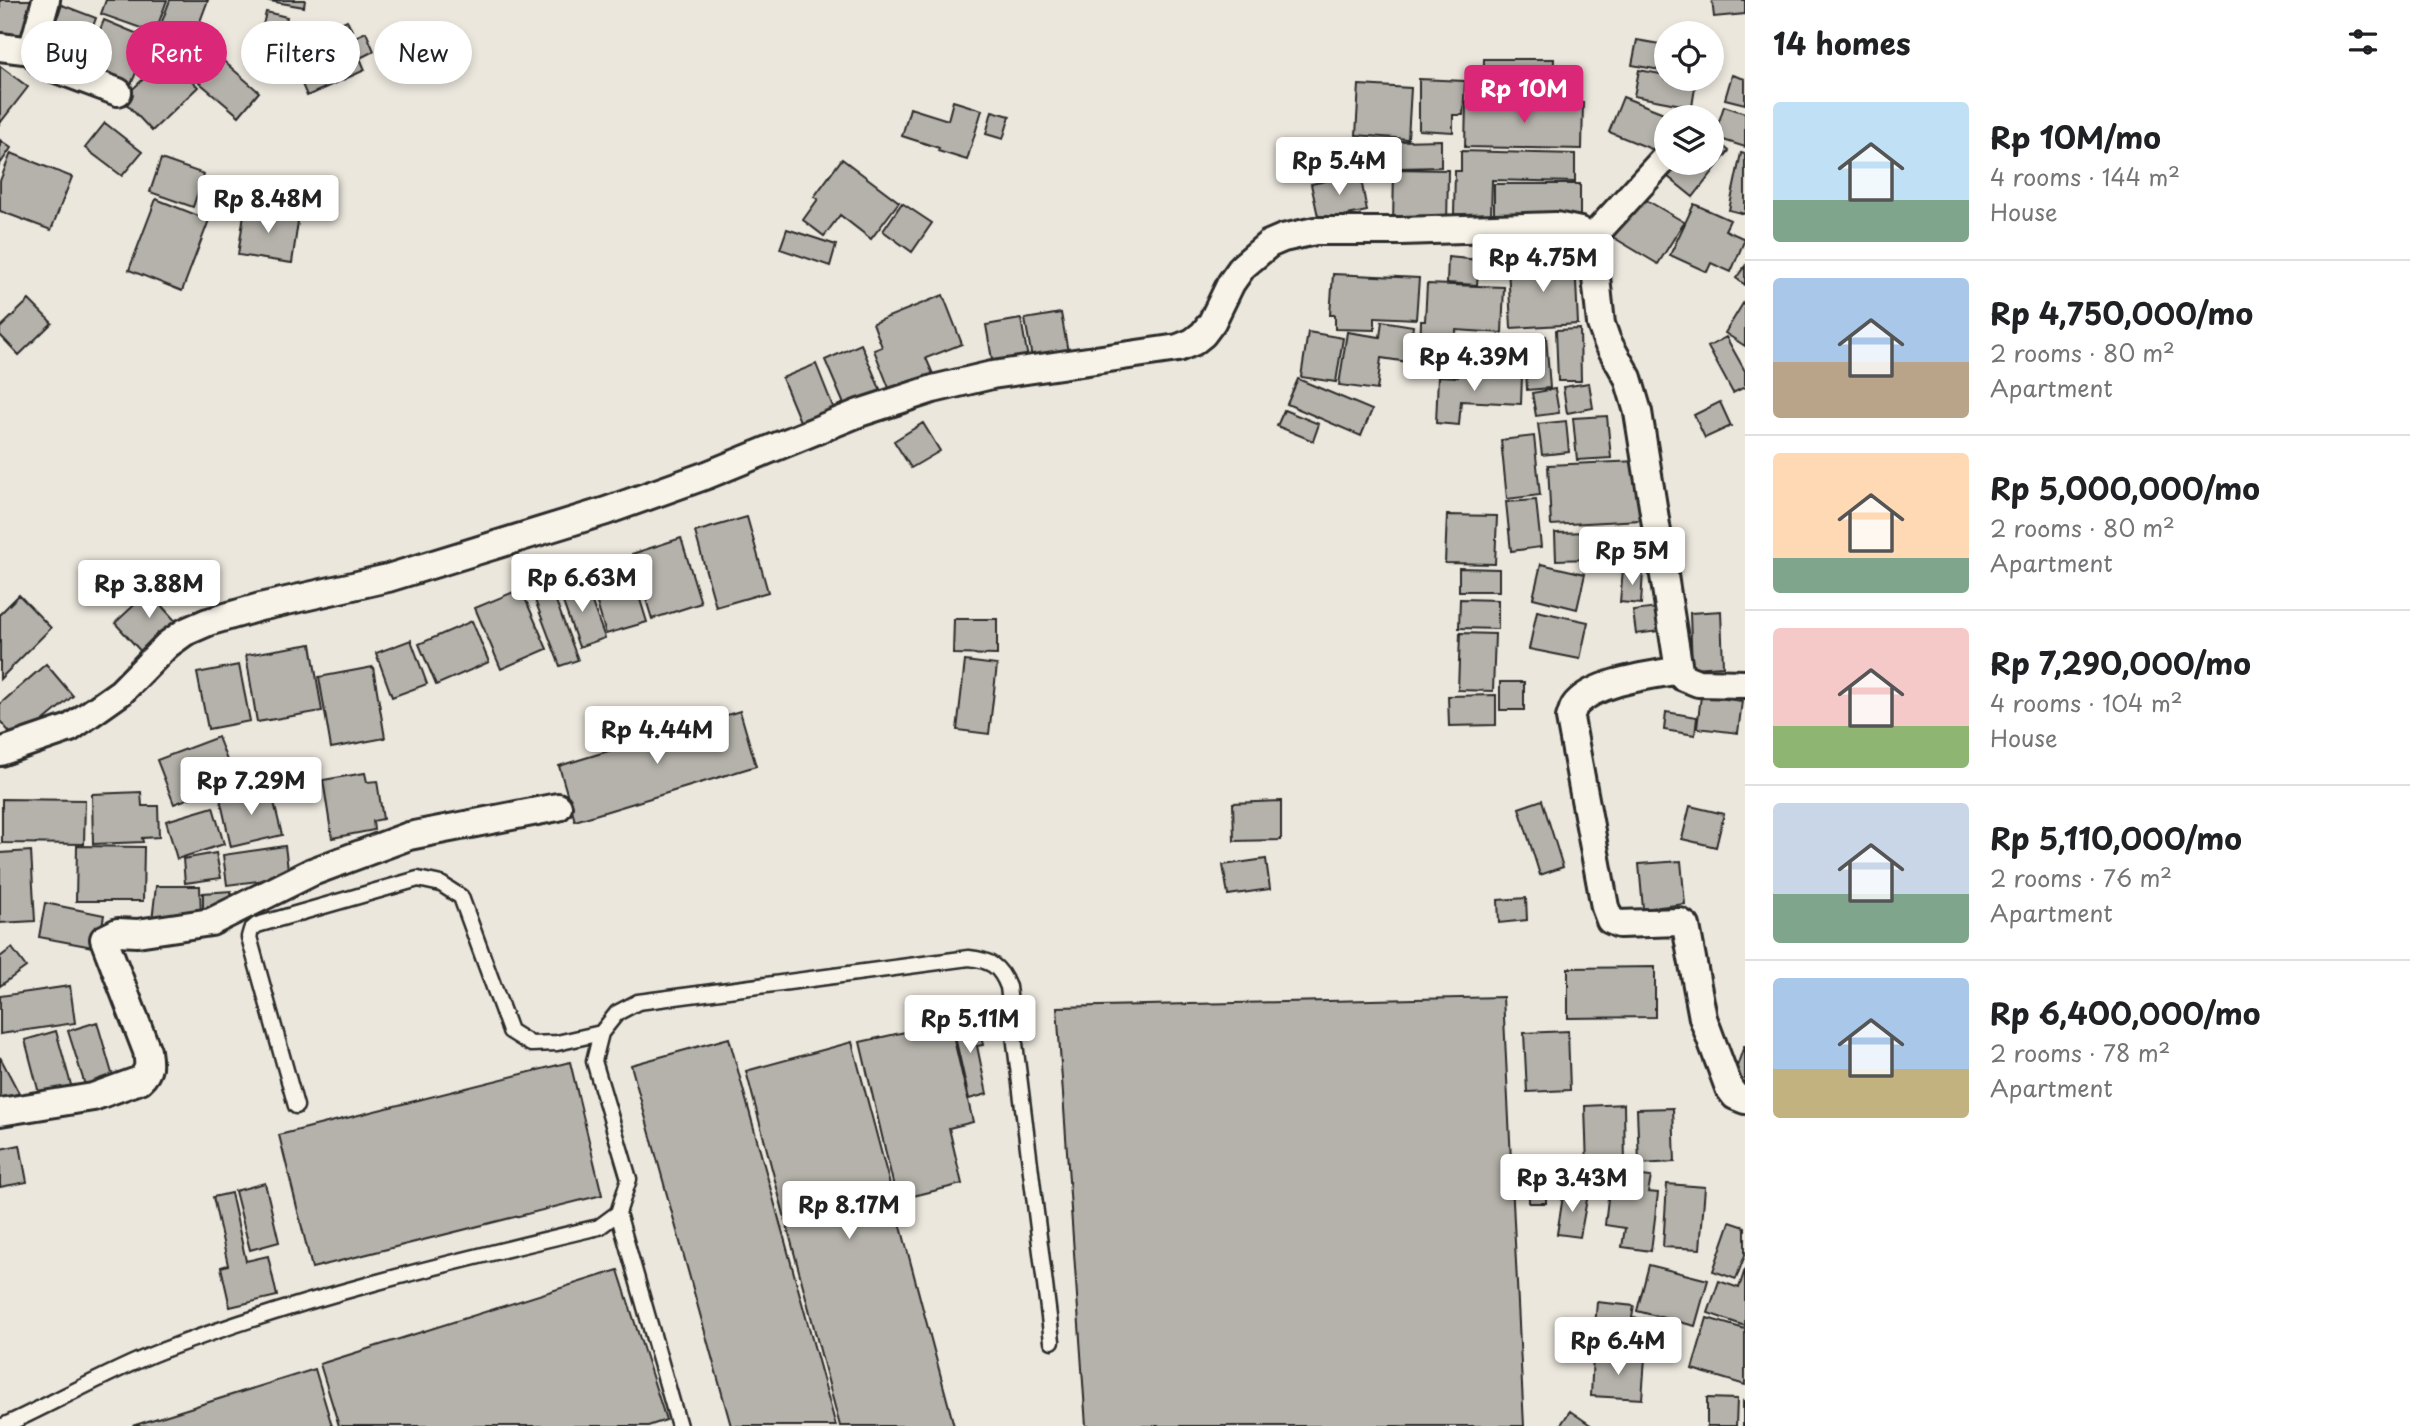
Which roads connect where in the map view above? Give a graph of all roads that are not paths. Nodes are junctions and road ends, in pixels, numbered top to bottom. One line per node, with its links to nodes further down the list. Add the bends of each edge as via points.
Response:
1 (46, 0): 2 (street)
2 (40, 21)
3 (0, 47): 4 (street)
4 (21, 50)
5 (97, 84): 6 (street)
6 (118, 92)
7 (1654, 170): 8 (street)
8 (1589, 241): 9 (street, via 1601,324 1628,378 1638,412); 11 (street, via 1580,231 1556,226 1327,231 1283,238 1243,266 1212,322 1194,342 943,386 859,413 606,511 388,578 208,622 167,645 114,698 70,727)
9 (1679, 670): 10 (street, via 1683,677 1698,683); 14 (street, via 1585,696 1574,704 1570,718 1610,920 1686,926 1703,1018 1729,1088)
10 (1745, 684)
11 (0, 752)
12 (558, 807): 16 (street, via 409,836 312,872 211,922 118,932 104,939 147,1051 145,1075 93,1097)
13 (601, 1033): 15 (lane, via 531,1044 510,1031 461,897 441,884 418,879 251,930 249,937); 17 (lane, via 594,1061 629,1179); 18 (lane, via 617,1013 638,1002 969,958 994,964 1008,987)
14 (1745, 1100)
15 (296, 1105)
16 (0, 1112)
17 (618, 1213): 19 (lane, via 599,1227 407,1273 244,1322 136,1362); 20 (lane)
18 (1052, 1341)
19 (3, 1426)
20 (679, 1426)

